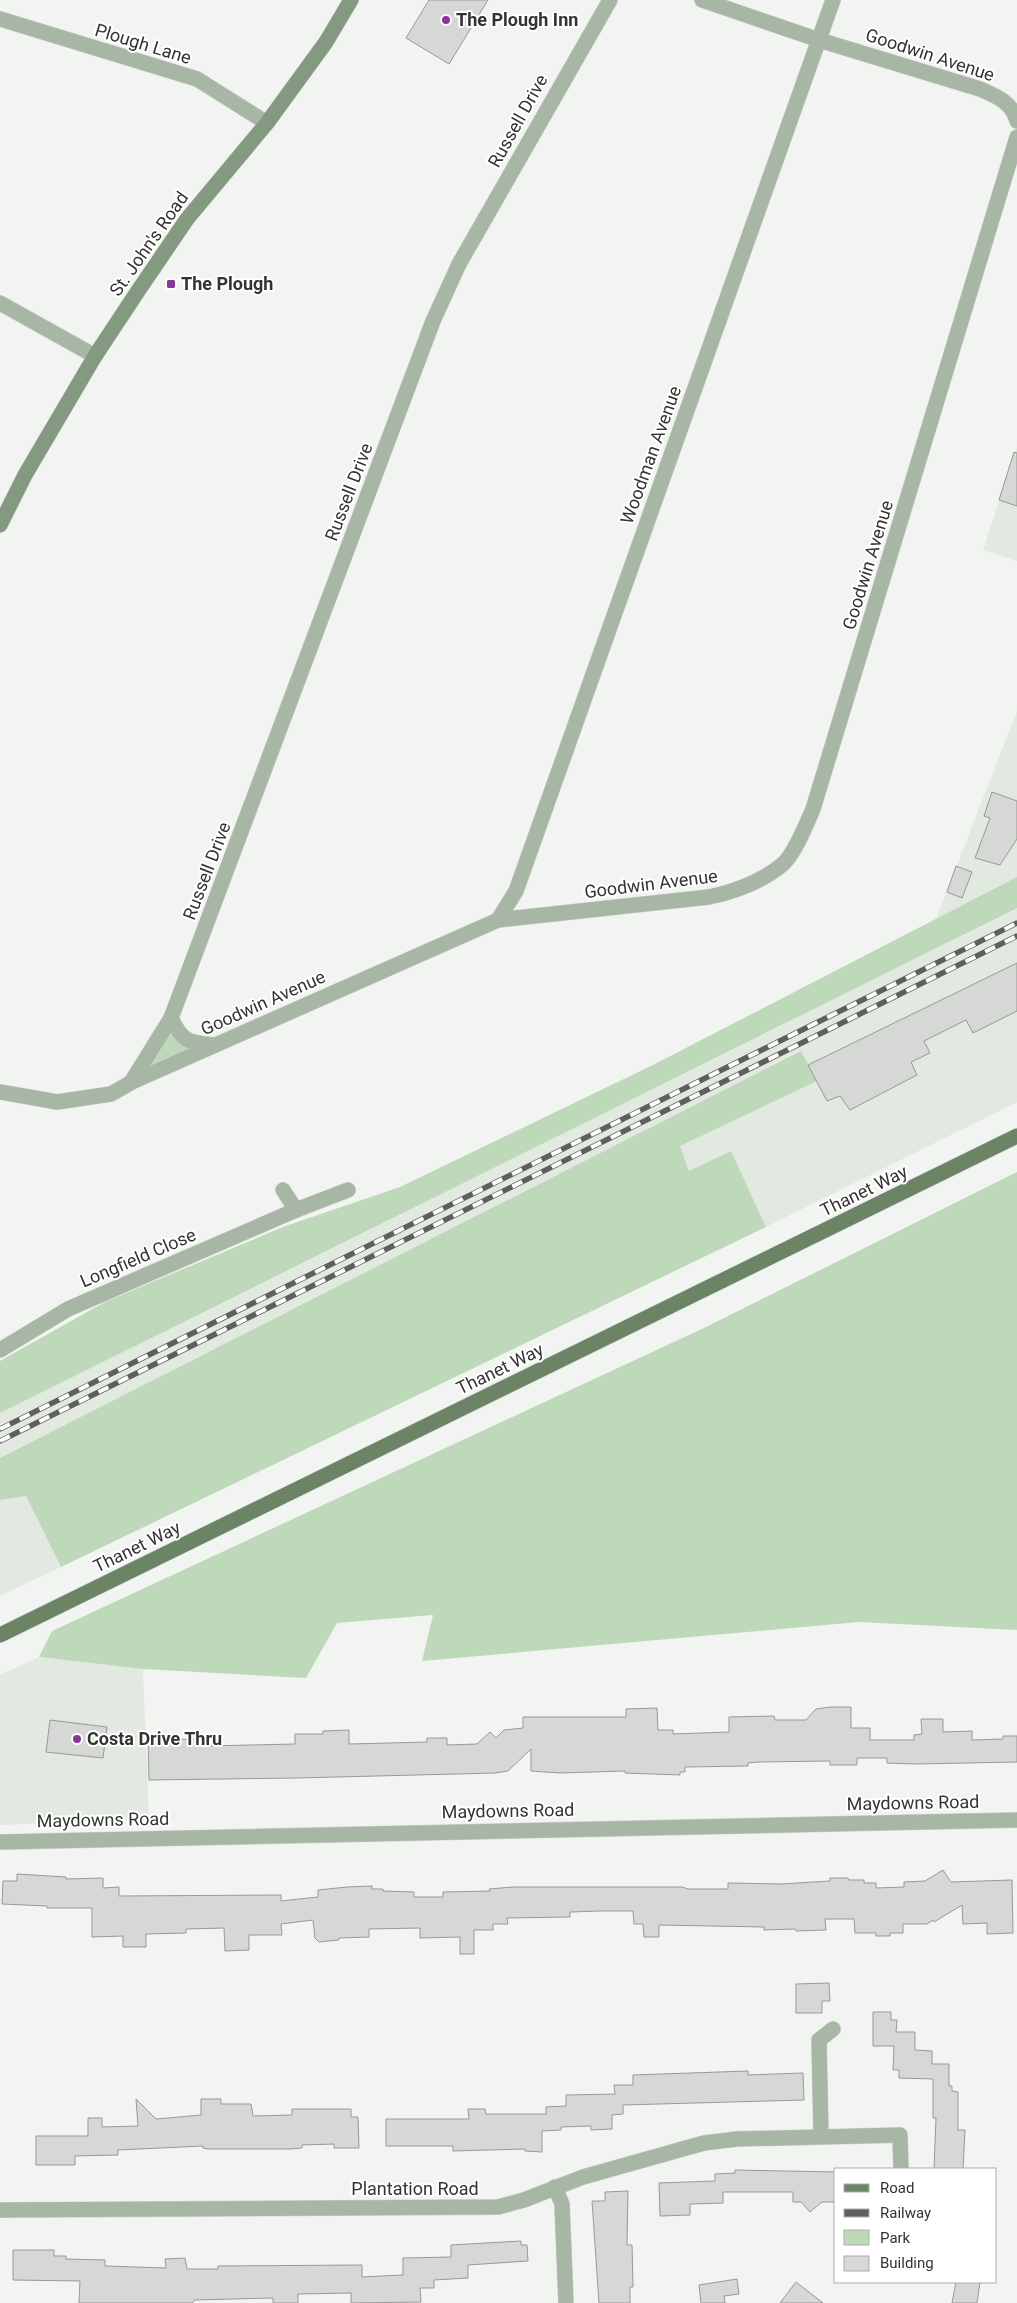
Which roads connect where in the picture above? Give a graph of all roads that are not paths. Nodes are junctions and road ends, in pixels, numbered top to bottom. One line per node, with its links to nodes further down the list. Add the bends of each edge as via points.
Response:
1 (351, 0): 8 (main road, St. John's Road, via 326,42)
2 (610, 0): 14 (street, Russell Drive, via 459,264 433,321)
3 (702, 0): 6 (street)
4 (834, 0): 6 (street, Woodman Avenue)
5 (0, 19): 8 (street, Plough Lane, via 196,79)
6 (819, 40): 7 (street, Goodwin Avenue, via 980,89 1002,99); 13 (street, Woodman Avenue, via 516,891)
7 (1017, 121)
8 (267, 123): 11 (main road, St. John's Road, via 187,219)
9 (1017, 137): 13 (street, Goodwin Avenue, via 813,809 784,863 733,892 709,897)
10 (0, 303): 11 (street)
11 (96, 356): 12 (main road, St. John's Road, via 24,475)
12 (0, 525)
13 (498, 920): 15 (street, Goodwin Avenue)
14 (171, 1018): 15 (street, via 178,1033 187,1041); 16 (street, Russell Drive)
15 (216, 1045): 16 (street, Goodwin Avenue)
16 (132, 1082): 17 (street, Goodwin Avenue, via 111,1094 57,1102)
17 (0, 1092)
18 (1017, 1136): 23 (main road, Thanet Way)
19 (283, 1190): 21 (street)
20 (348, 1190): 21 (street, Longfield Close)
21 (296, 1210): 22 (street, Longfield Close, via 68,1309)
22 (0, 1350)
23 (0, 1635)
24 (1017, 1820): 25 (street, Maydowns Road)
25 (0, 1842)
26 (833, 2029): 27 (street, via 818,2040)
27 (821, 2136): 28 (street, Plantation Road, via 900,2135); 29 (street, Plantation Road, via 704,2144)
28 (901, 2168)
29 (556, 2187): 30 (street, Plantation Road, via 498,2207); 31 (street, via 562,2204)
30 (0, 2210)
31 (566, 2303)

